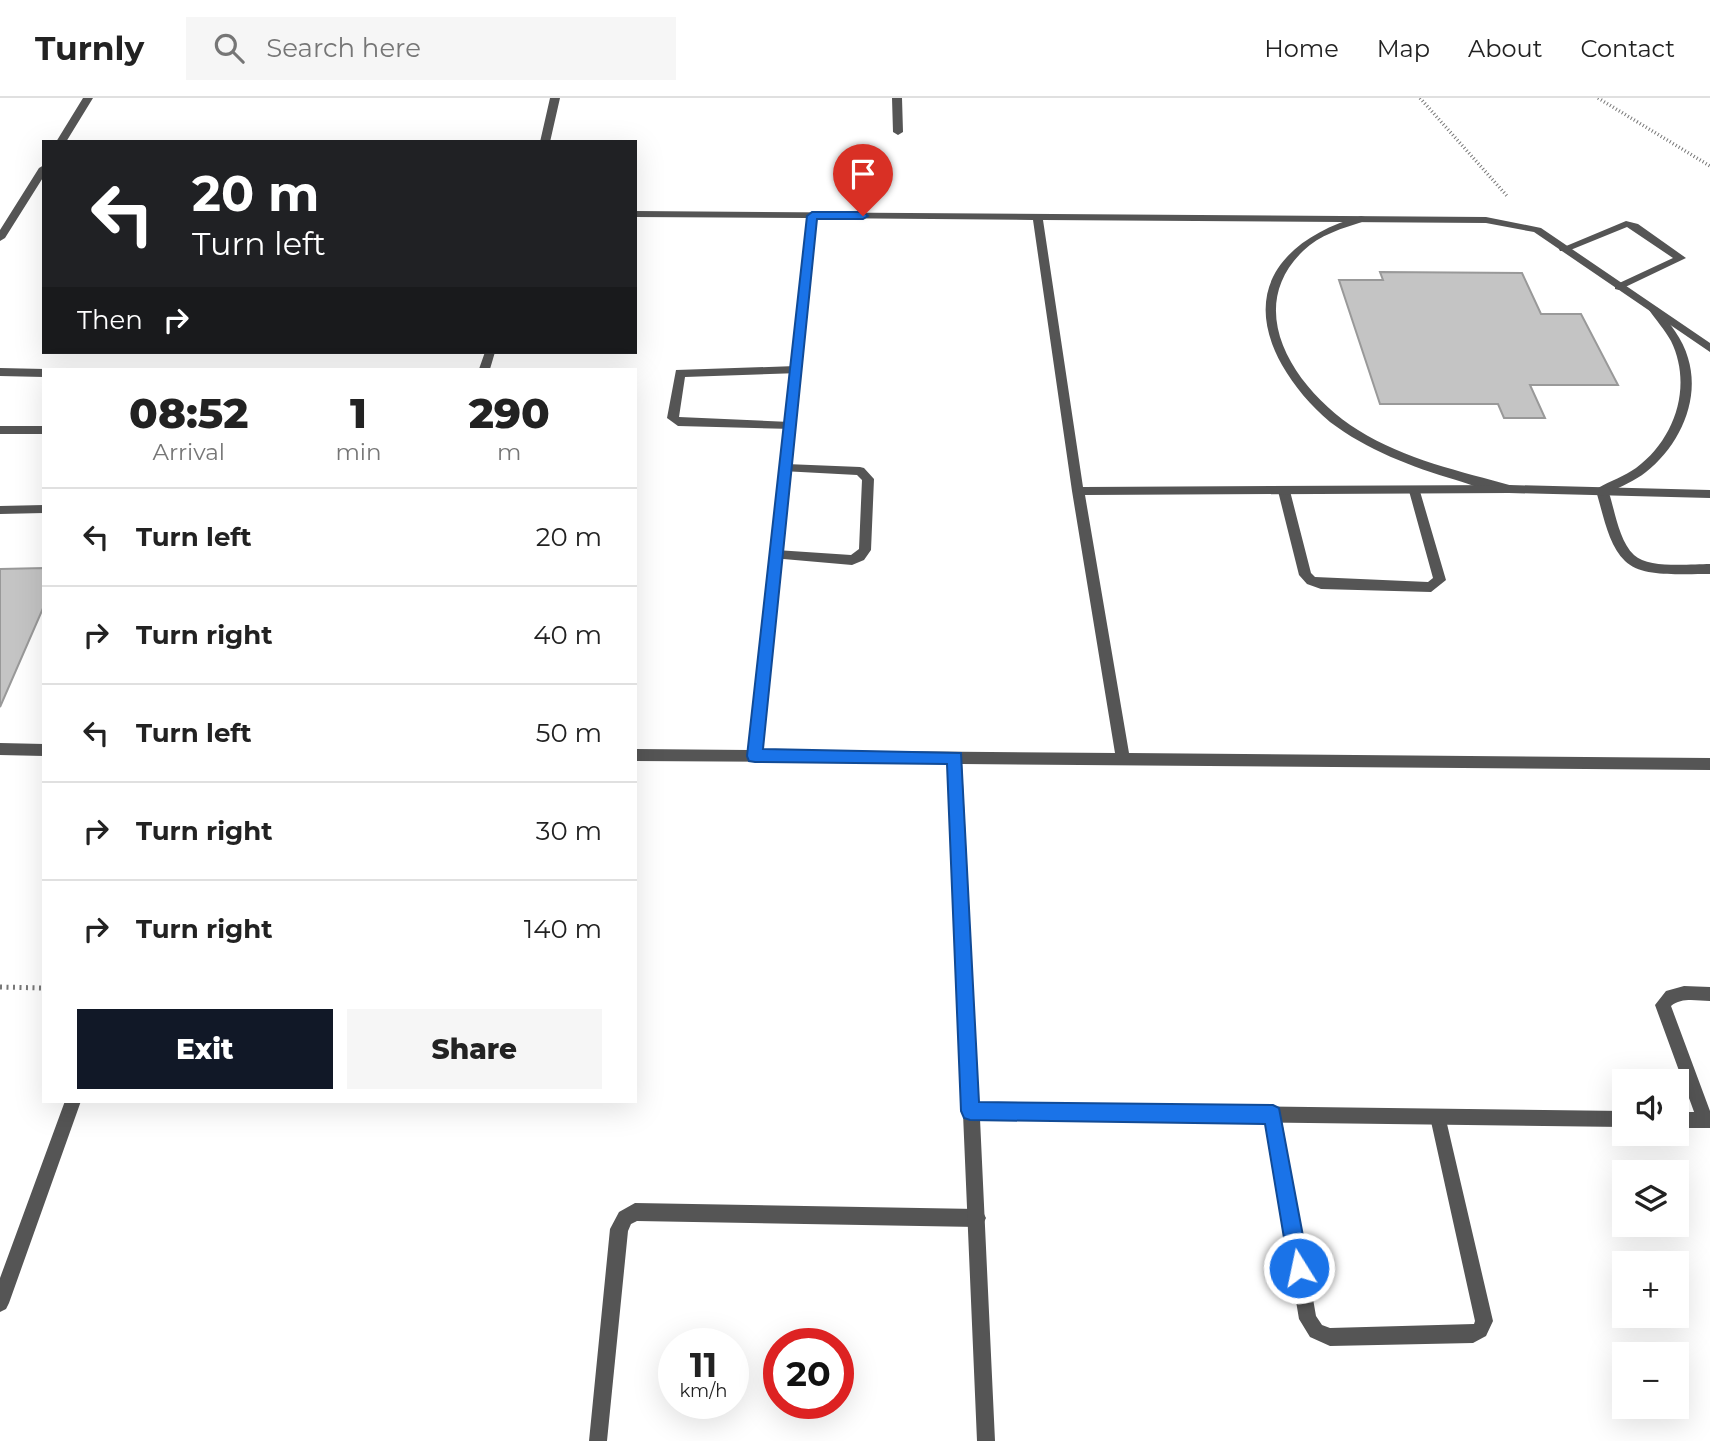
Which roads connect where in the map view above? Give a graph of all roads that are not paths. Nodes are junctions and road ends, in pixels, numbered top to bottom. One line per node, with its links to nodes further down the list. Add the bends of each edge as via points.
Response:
1 (88, 98): 5 (street)
2 (555, 98): 6 (street)
3 (897, 98): 4 (street)
4 (898, 132)
5 (62, 140)
6 (545, 140)
7 (42, 171): 10 (street)
8 (637, 214): 11 (street)
9 (0, 215): 10 (street)
10 (14, 215): 14 (street)
11 (812, 216): 12 (street); 19 (street)
12 (1038, 217): 13 (street); 27 (street)
13 (1361, 219): 15 (street, via 1486,220 1536,230); 26 (street, via 1325,231 1297,250 1278,275 1270,303 1272,334 1287,368 1314,401 1352,431 1399,457 1452,477)
14 (0, 238)
15 (1564, 249): 16 (street); 16 (street, via 1626,224 1681,258)
16 (1619, 286): 17 (street)
17 (1654, 310): 18 (street); 30 (street, via 1677,342 1686,377 1684,411 1668,443 1641,470)
18 (1710, 348)
19 (796, 370): 22 (street); 22 (street, via 685,371 678,376 673,418 678,422)
20 (0, 372): 21 (street)
21 (42, 373)
22 (790, 426): 25 (street)
23 (0, 430): 24 (street)
24 (42, 430)
25 (786, 468): 34 (street); 34 (street, via 866,474 865,550 852,559)
26 (1510, 489): 29 (street); 30 (street)
27 (1078, 491): 28 (street); 41 (street)
28 (1284, 491): 29 (street); 29 (street, via 1305,575 1311,581 1431,587 1440,580)
29 (1415, 491)
30 (1602, 491): 31 (street); 35 (street, via 1626,556 1635,563)
31 (1710, 494)
32 (42, 509): 33 (street)
33 (0, 510)
34 (776, 555): 39 (street)
35 (1710, 569)
36 (0, 749): 37 (street)
37 (42, 750)
38 (637, 755): 39 (street)
39 (755, 756): 40 (street)
40 (955, 758): 41 (street); 45 (street)
41 (1123, 759): 42 (street)
42 (1710, 764)
43 (1710, 994): 50 (street, via 1674,993 1663,1005)
44 (72, 1103): 52 (street)
45 (970, 1111): 46 (street); 51 (street)
46 (1273, 1115): 47 (street); 47 (street, via 1308,1319 1316,1331 1330,1337 1473,1334 1480,1330 1484,1321)
47 (1438, 1117): 48 (street)
48 (1612, 1119)
49 (1689, 1120): 50 (street)
50 (1708, 1120)
51 (977, 1218): 53 (street, via 635,1212 619,1229); 54 (street)
52 (0, 1303)
53 (598, 1441)
54 (986, 1441)

